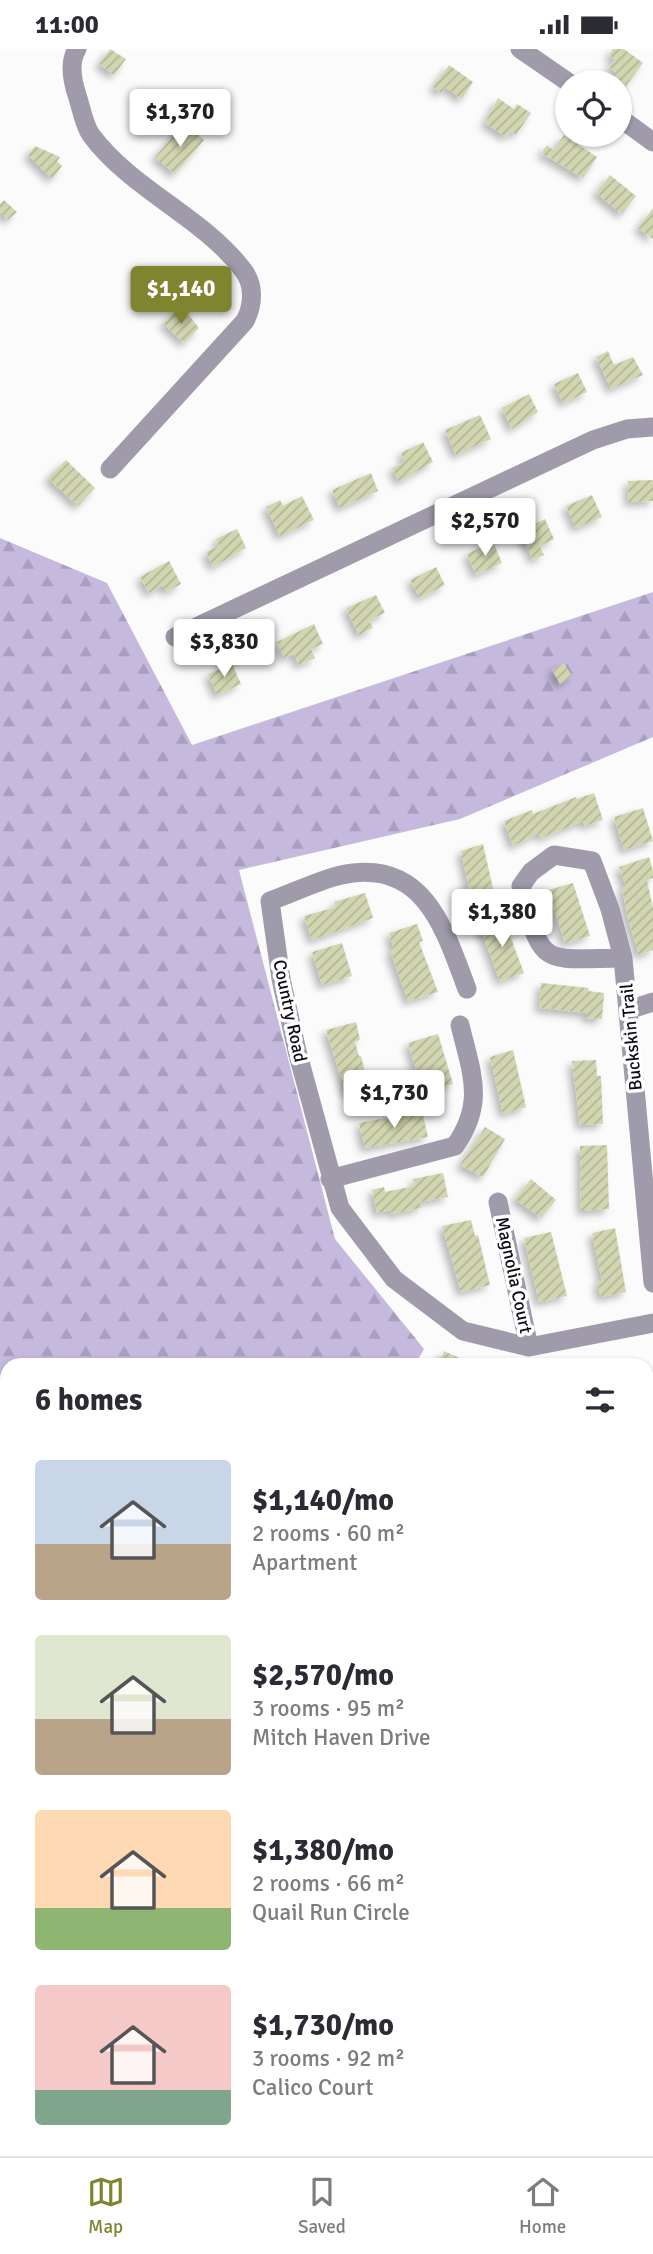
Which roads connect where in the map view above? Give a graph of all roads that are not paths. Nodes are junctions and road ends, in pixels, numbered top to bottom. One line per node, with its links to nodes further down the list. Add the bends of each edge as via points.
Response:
1 (77, 49): 7 (street, via 71,58 74,88 90,134 138,184 200,229 244,271 251,286 246,321)
2 (520, 49): 3 (street)
3 (555, 73)
4 (632, 127): 5 (street)
5 (653, 142)
6 (653, 427): 8 (street, via 627,429 593,440)
7 (110, 469)
8 (175, 637)
9 (623, 958): 9 (street, Buckskin Trail, via 592,861 554,855 531,872 521,886 534,937 544,953 562,959); 12 (street, Buckskin Trail)
10 (467, 989): 14 (street, Country Road, via 430,905 385,873 351,873 270,901 281,979)
11 (653, 1002): 12 (street)
12 (628, 1010): 16 (street, Buckskin Trail)
13 (460, 1025): 14 (street, via 476,1091 472,1116 455,1146)
14 (330, 1179): 18 (street, Country Road, via 340,1208 394,1279 463,1331)
15 (498, 1202): 18 (street, Magnolia Court)
16 (653, 1283)
17 (653, 1323): 18 (street, Country Road)
18 (530, 1347)

